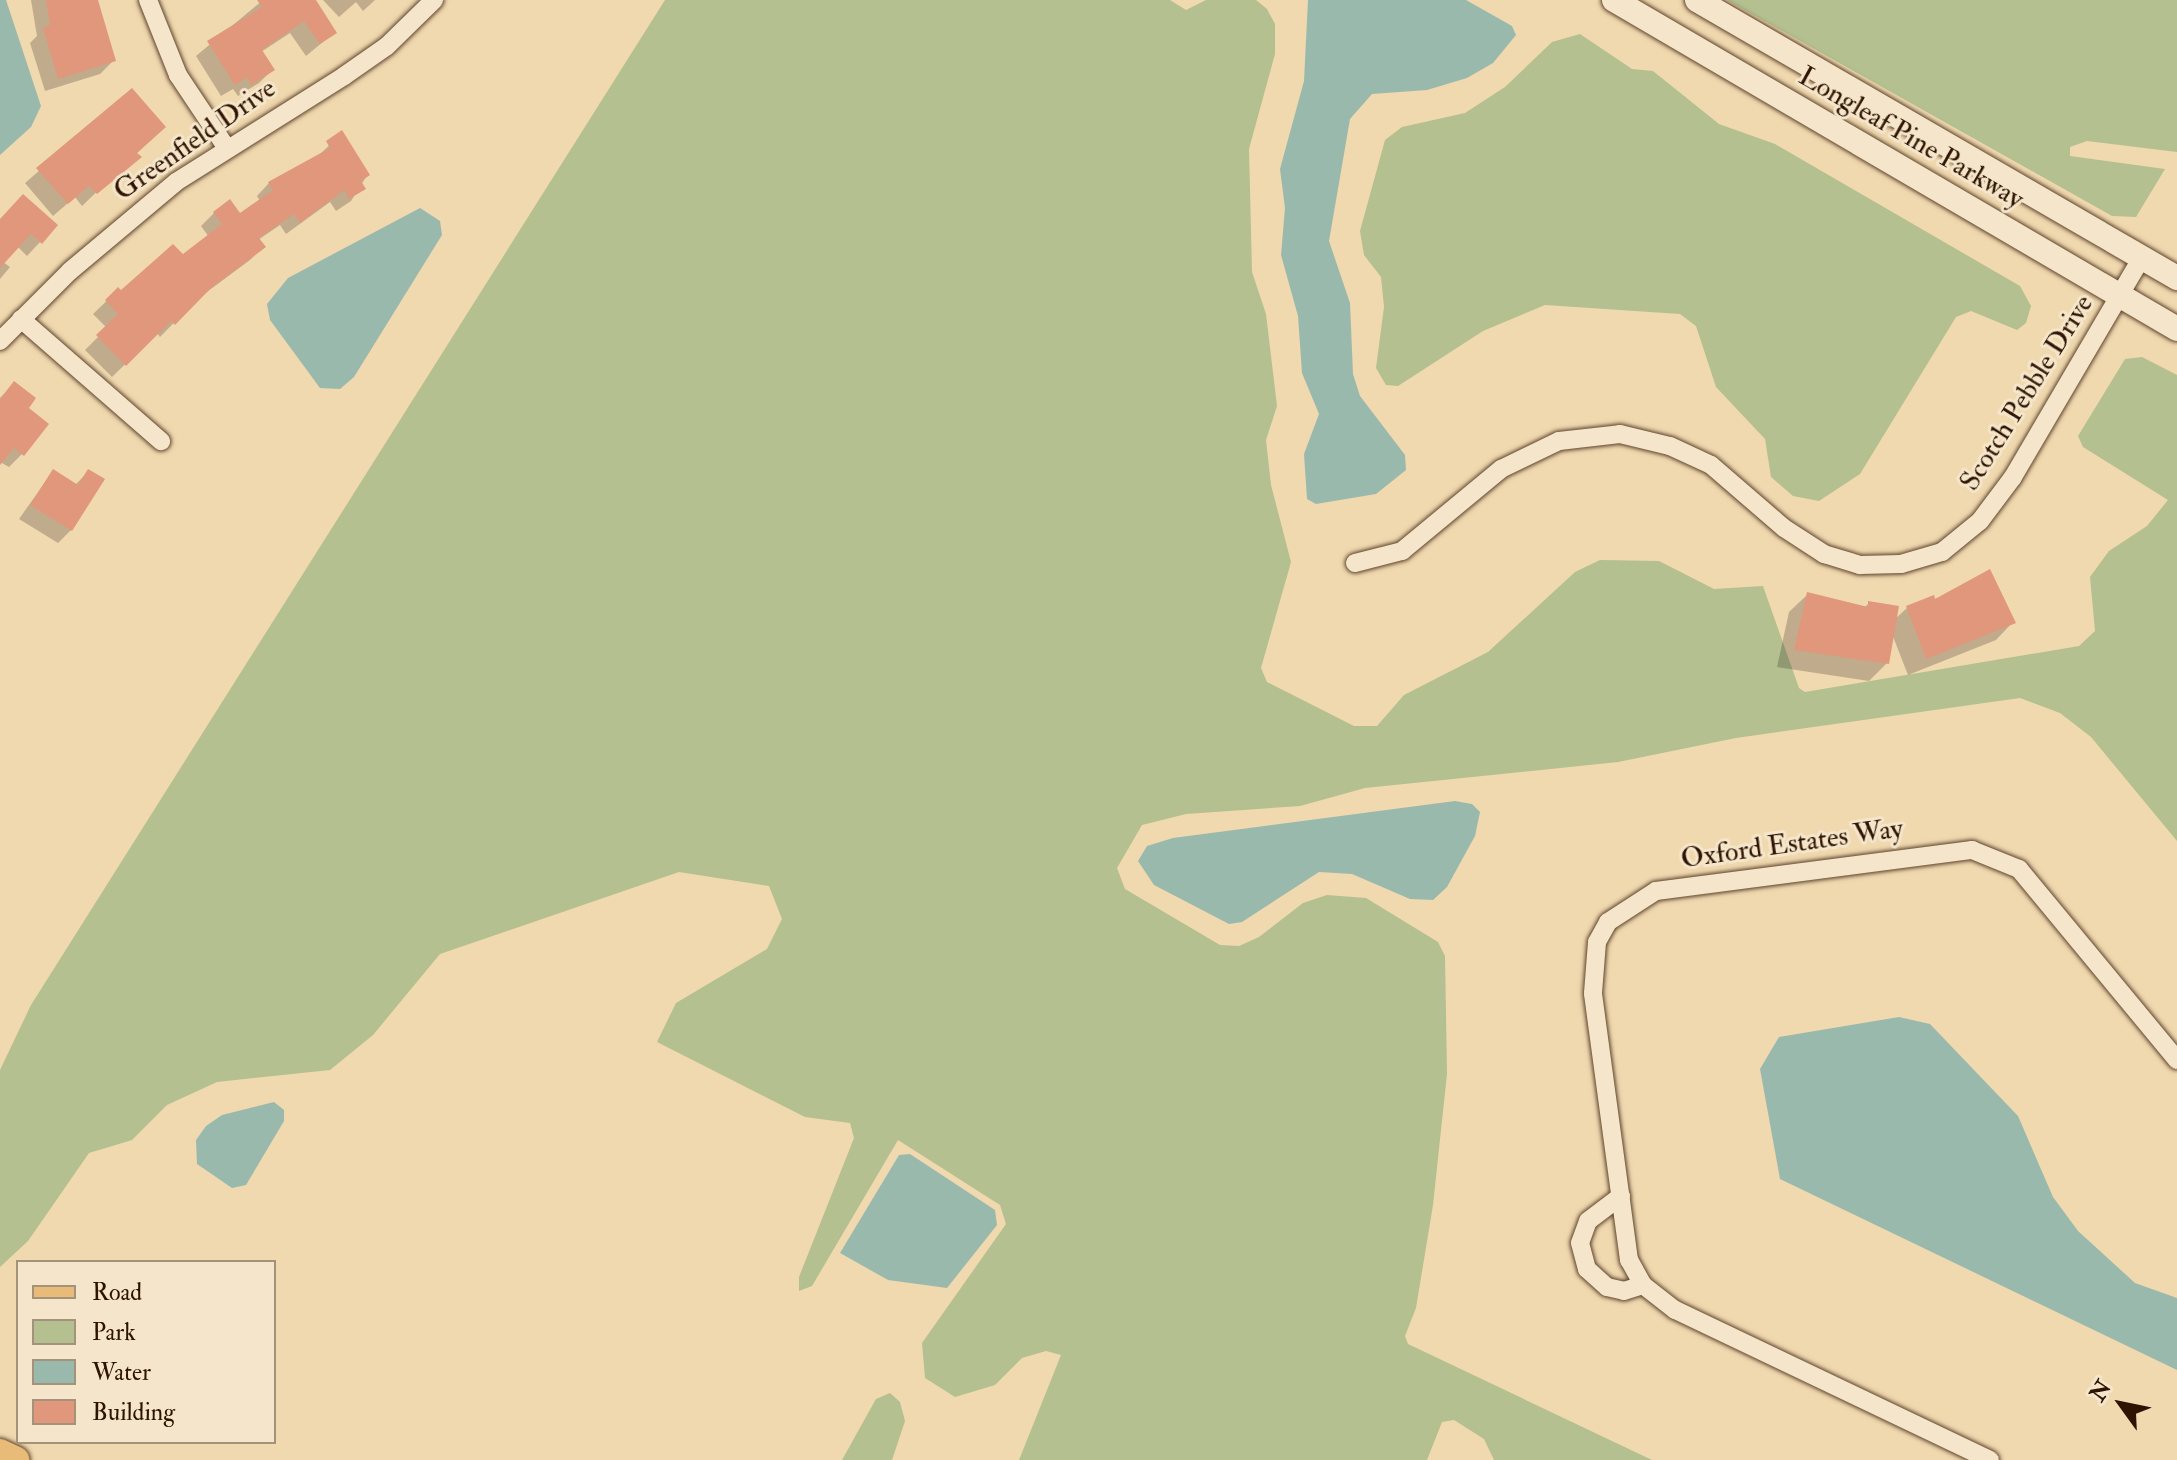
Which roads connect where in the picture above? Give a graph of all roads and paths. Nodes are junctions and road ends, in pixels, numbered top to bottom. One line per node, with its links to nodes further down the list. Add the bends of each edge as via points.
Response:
1 (148, 0): 5 (street, via 178,75)
2 (434, 0): 5 (street, Greenfield Drive, via 387,46)
3 (1614, 0): 8 (main road, Longleaf Pine Parkway)
4 (1697, 0): 6 (main road, Longleaf Pine Parkway)
5 (226, 147): 9 (street, Greenfield Drive, via 122,225)
6 (2142, 257): 7 (main road, Longleaf Pine Parkway); 8 (street, Scotch Pebble Drive)
7 (2177, 278)
8 (2120, 295): 10 (main road, Longleaf Pine Parkway); 13 (street, Scotch Pebble Drive, via 2013,477 1980,521 1942,552 1901,564 1860,565 1824,554 1784,528 1711,465 1670,446 1620,434 1559,441 1501,469 1402,551)
9 (21, 319): 11 (street, Greenfield Drive); 12 (street)
10 (2177, 329)
11 (0, 341)
12 (161, 441)
13 (1355, 563)
14 (2177, 1060): 15 (street, Oxford Estates Way, via 2019,869 1997,857 1947,850 1656,891 1608,922 1597,942 1591,973)
15 (1621, 1196): 16 (street, Oxford Estates Way, via 1629,1260); 16 (street, via 1588,1221 1580,1243 1587,1269 1607,1287 1624,1291)
16 (1643, 1285): 19 (street, Oxford Estates Way, via 1675,1310)
17 (0, 1453): 18 (main road)
18 (15, 1460)
19 (1990, 1460)

